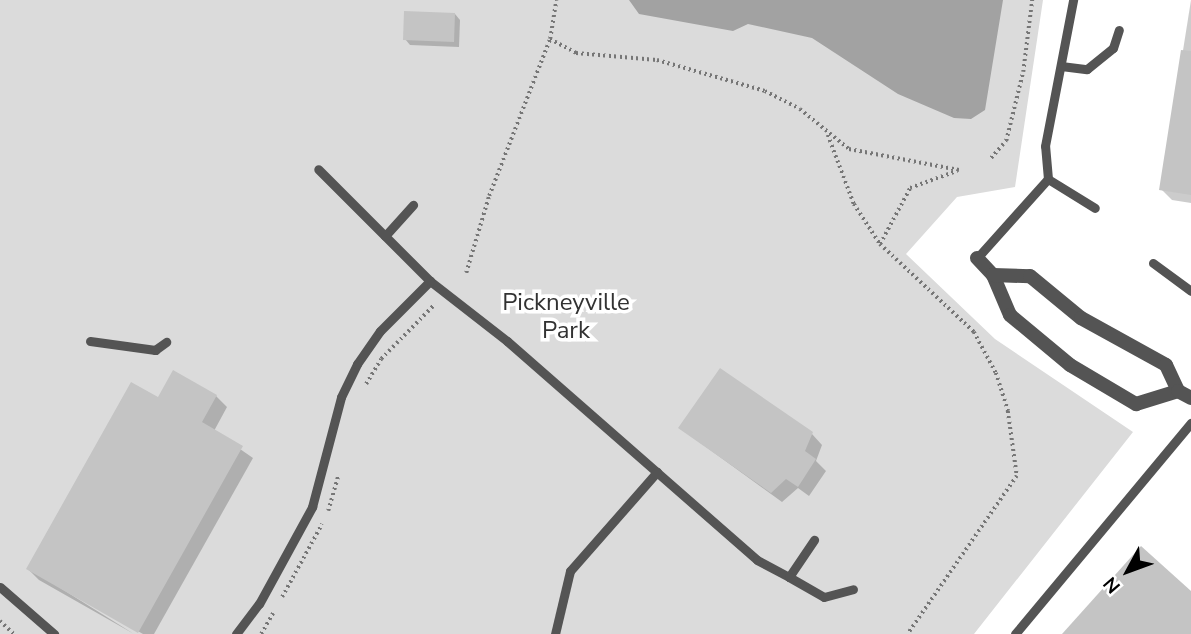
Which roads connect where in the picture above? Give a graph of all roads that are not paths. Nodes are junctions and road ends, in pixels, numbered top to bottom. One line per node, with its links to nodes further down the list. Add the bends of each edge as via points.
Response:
1 (1073, 0): 3 (lane)
2 (1119, 30): 3 (lane, via 1112,48 1087,69)
3 (1062, 66): 5 (lane, via 1045,146)
4 (318, 169): 8 (lane)
5 (1048, 179): 7 (lane); 9 (lane)
6 (413, 205): 8 (lane)
7 (1095, 208)
8 (385, 236): 12 (lane)
9 (977, 258): 11 (street)
10 (1153, 262): 13 (lane)
11 (993, 275): 16 (street, via 1030,276 1081,318 1166,365); 16 (street, via 1010,315 1070,365 1136,404)
12 (430, 281): 18 (lane, via 508,341); 24 (lane, via 380,331 357,364 341,397 312,507 259,604)
13 (1191, 291)
14 (90, 341): 15 (lane, via 155,350)
15 (166, 342)
16 (1185, 395)
17 (1191, 423): 26 (lane)
18 (657, 472): 20 (lane, via 757,560); 25 (lane, via 570,571)
19 (814, 540): 20 (lane)
20 (789, 577): 22 (lane, via 824,597)
21 (0, 586): 23 (lane)
22 (853, 589)
23 (54, 634)
24 (236, 634)
25 (555, 634)
26 (1015, 634)

